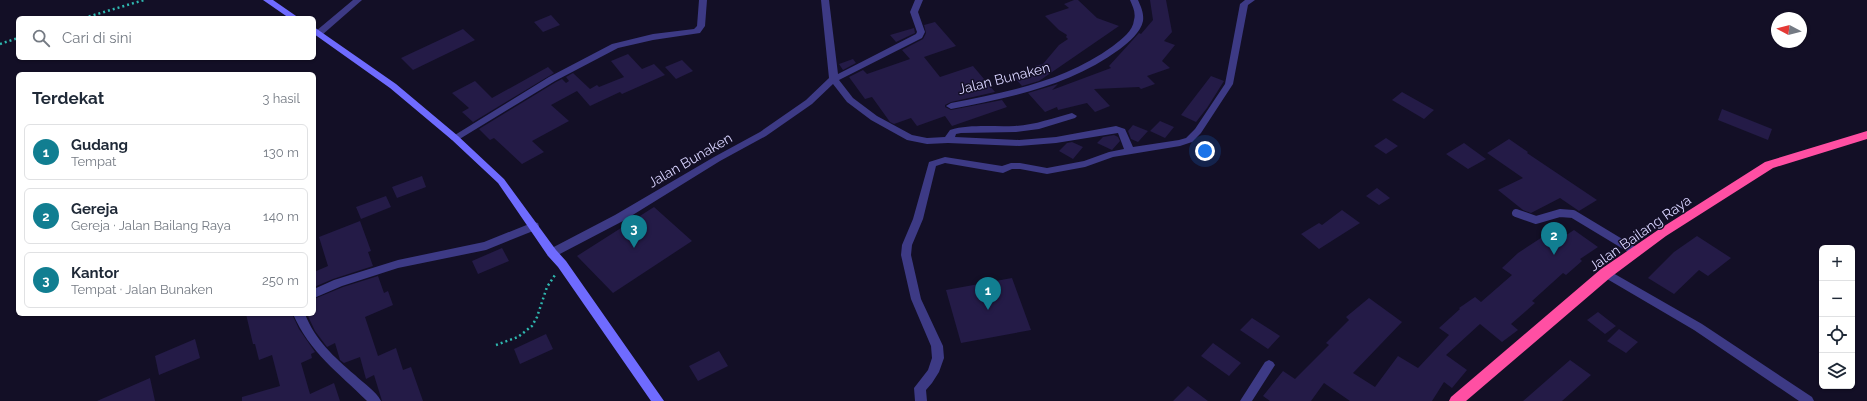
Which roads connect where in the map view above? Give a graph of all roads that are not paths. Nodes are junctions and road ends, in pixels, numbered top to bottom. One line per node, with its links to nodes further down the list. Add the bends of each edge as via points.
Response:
1 (267, 0): 8 (main road)
2 (358, 0): 9 (street)
3 (703, 0): 14 (street, via 701,26 697,32 653,37 615,46 552,79)
4 (825, 0): 10 (street)
5 (919, 0): 10 (street, Jalan Bunaken, via 914,12 921,32 919,36)
6 (1134, 0): 11 (street, Jalan Bunaken, via 1140,14 1138,26 1129,37 1102,59 1048,83)
7 (1250, 0): 16 (street, via 1244,4 1229,84 1198,131 1189,140 1180,143)
8 (292, 16)
9 (316, 31): 14 (main road, via 393,86)
10 (834, 79): 15 (street, via 850,100 874,118 904,135 927,141); 20 (street, Jalan Bunaken, via 808,102 763,134 619,218)
11 (951, 106)
12 (1072, 116): 15 (street, via 1039,126 1016,129 961,130 953,132)
13 (1867, 135): 19 (highway, Jalan Bailang Raya, via 1769,165)
14 (455, 138): 18 (main road, via 501,181)
15 (948, 140): 16 (street, via 1019,144 1116,129 1122,131)
16 (1130, 151): 27 (street, via 1112,154 1085,164 1047,171 1020,166 1011,166 1003,170 945,160 932,164 906,255 916,299 937,346 938,358 933,372 920,388)
17 (1516, 213): 19 (lane, via 1527,219 1537,220 1562,212 1573,214)
18 (534, 226): 20 (main road); 22 (street, via 486,246 398,264 338,283)
19 (1636, 252): 21 (highway, Jalan Bailang Raya)
20 (552, 253): 25 (main road)
21 (1606, 273): 29 (highway, Jalan Bailang Raya); 30 (street, via 1698,327)
22 (316, 293)
23 (300, 316): 26 (street, via 303,327 327,358)
24 (1269, 365): 28 (street)
25 (656, 400)
26 (375, 401)
27 (921, 401)
28 (1246, 401)
29 (1456, 401)
30 (1808, 401)

